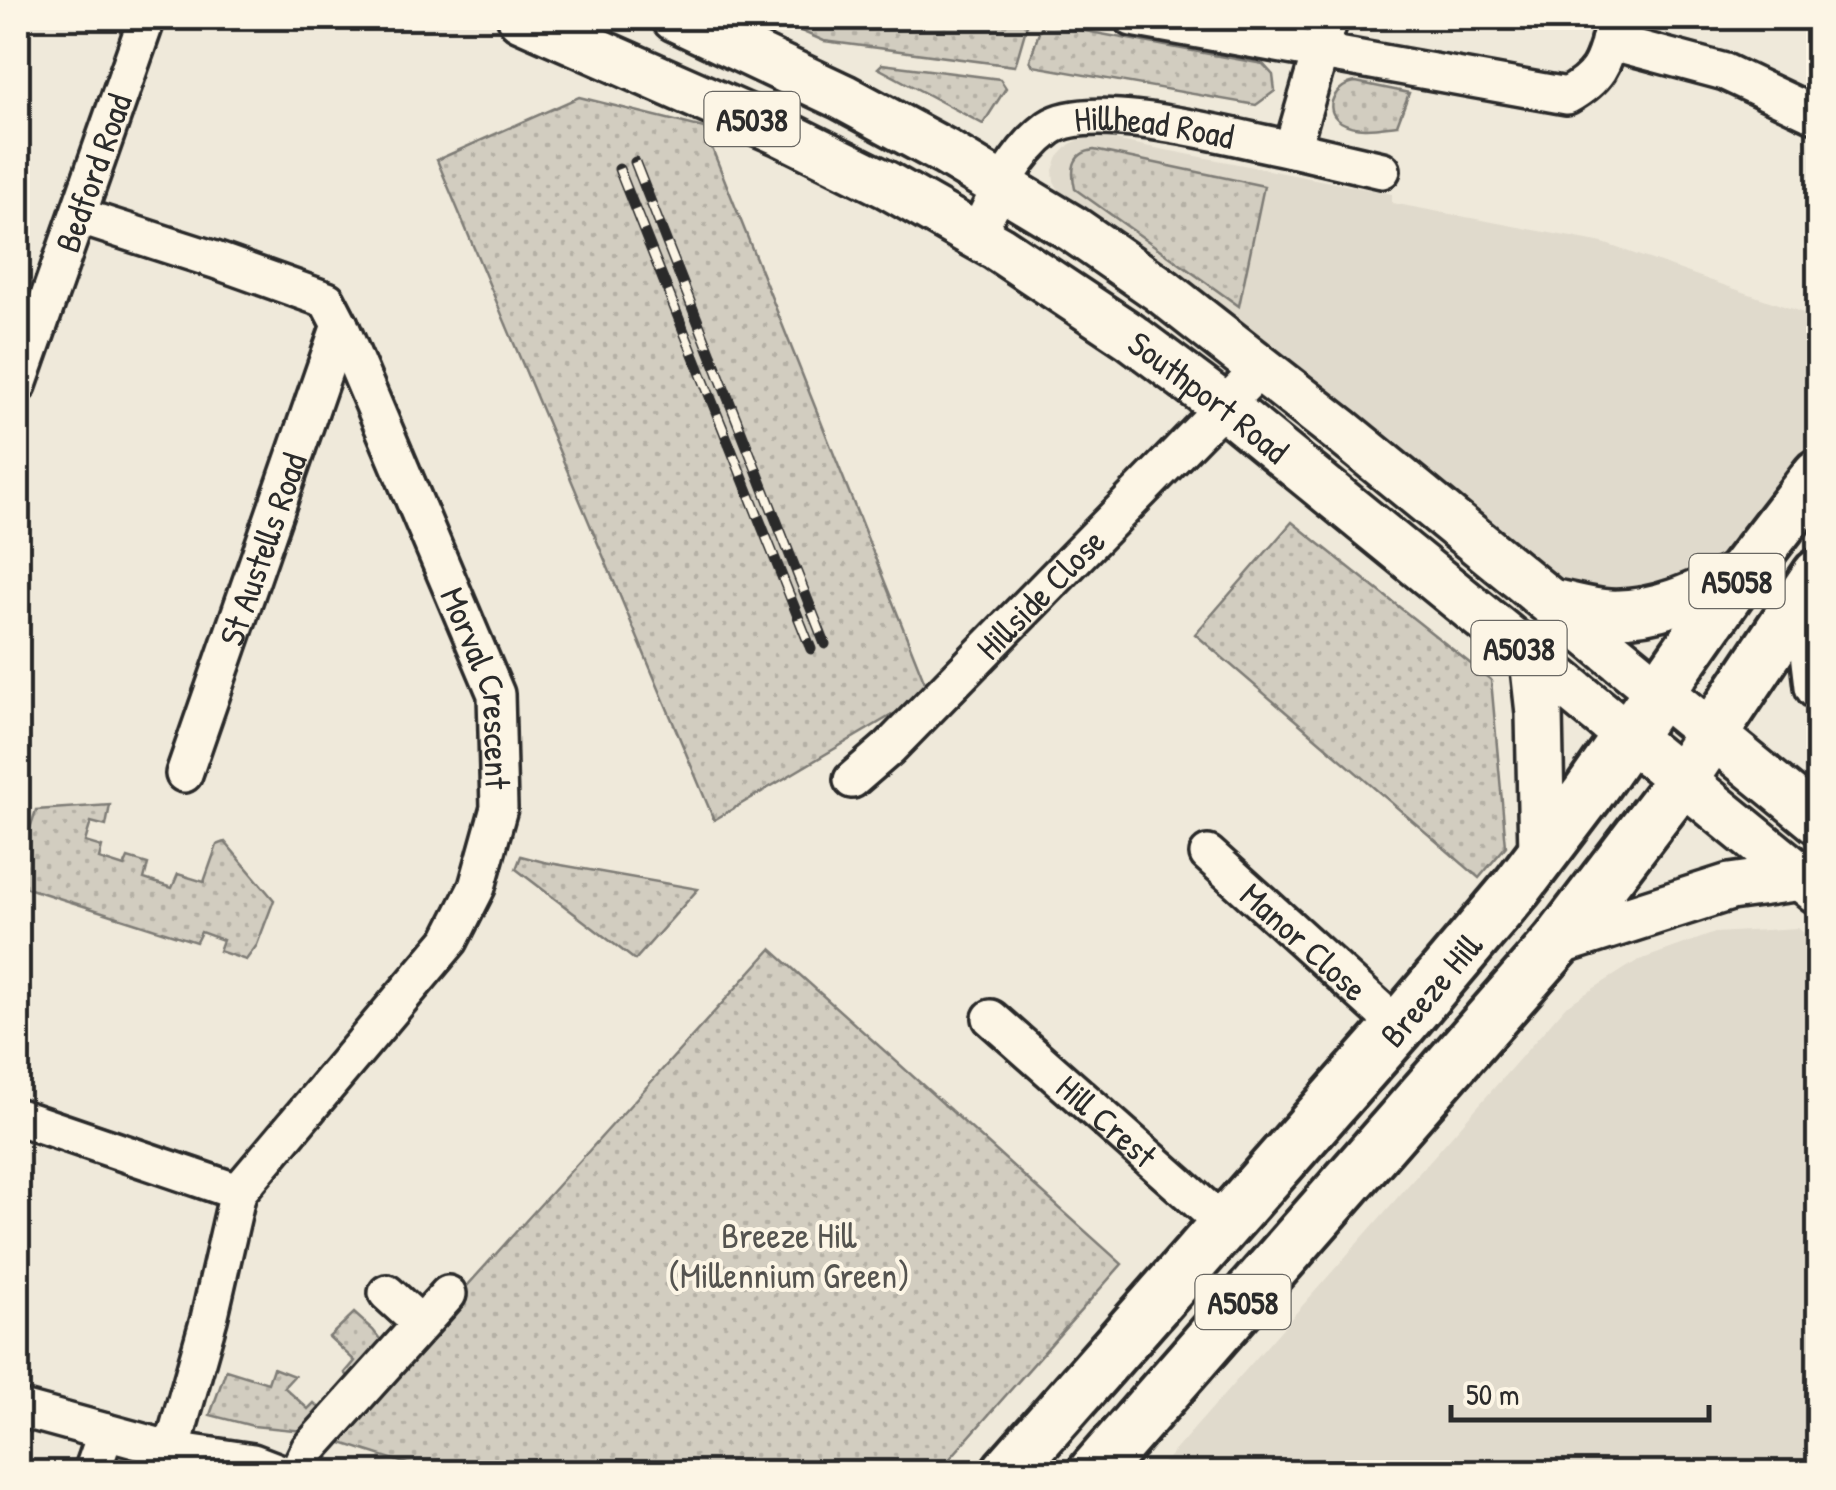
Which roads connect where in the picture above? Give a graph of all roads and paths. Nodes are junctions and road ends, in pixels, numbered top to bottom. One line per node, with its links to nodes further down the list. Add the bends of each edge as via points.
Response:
1 (146, 18): 12 (street, Bedford Road)
2 (521, 18): 13 (main road, Southport Road / A5038, via 780,132)
3 (675, 18): 11 (main road, Southport Road / A5038, via 844,97)
4 (1132, 18): 7 (street)
5 (1330, 18): 7 (street)
6 (1612, 29): 7 (street, via 1591,82 1567,96); 8 (street)
7 (1319, 54): 9 (street)
8 (1812, 113)
9 (1292, 149): 10 (street, Hillhead Road); 11 (street, Hillhead Road, via 1090,115 1052,126)
10 (1382, 170)
11 (1000, 187): 13 (street, Hillhead Road); 15 (main road, Southport Road / A5038, via 1161,290)
12 (78, 216): 14 (street, Morval Crescent, via 327,300); 16 (street, Bedford Road)
13 (976, 236): 17 (main road, Southport Road / A5038)
14 (340, 325): 28 (street, St Austells Road); 39 (street, Morval Crescent, via 496,694 498,808 477,887 450,940)
15 (1261, 368): 17 (street, Hillside Close); 21 (main road, Southport Road / A5038)
16 (18, 384)
17 (1225, 407): 23 (main road, Southport Road / A5038); 29 (street, Hillside Close)
18 (1818, 475): 19 (highway, Breeze Hill / A5058)
19 (1743, 572): 21 (main road, via 1654,608 1608,613); 25 (highway, Breeze Hill / A5058)
20 (1818, 575): 26 (highway, Breeze Hill / A5058)
21 (1548, 601): 25 (main road, Southport Road / A5038)
22 (1818, 605): 24 (main road, via 1812,636)
23 (1533, 659): 27 (main road, Southport Road / A5038); 33 (main road)
24 (1818, 686)
25 (1660, 691): 26 (main road, Southport Road / A5038); 27 (highway, Breeze Hill / A5058)
26 (1714, 733): 30 (highway, Breeze Hill / A5058); 31 (main road, Southport Road / A5038)
27 (1627, 738): 30 (main road, Southport Road / A5038); 33 (highway, Breeze Hill / A5058)
28 (184, 774)
29 (852, 780)
30 (1681, 781): 34 (main road, Southport Road / A5038); 35 (highway, Breeze Hill / A5058)
31 (1818, 822)
32 (1208, 854): 37 (street, Manor Close)
33 (1542, 854): 37 (highway, Breeze Hill / A5058)
34 (1810, 884): 35 (main road, via 1730,887)
35 (1558, 942): 51 (highway, Breeze Hill / A5058)
36 (991, 1018): 40 (street, Hill Crest)
37 (1399, 1028): 40 (highway, Breeze Hill / A5058)
38 (18, 1117): 39 (street)
39 (238, 1192): 46 (street, Morval Crescent)
40 (1225, 1226): 50 (highway, Breeze Hill / A5058)
41 (388, 1293): 43 (street)
42 (448, 1294): 43 (street)
43 (421, 1324): 49 (street, via 309,1449)
44 (18, 1408): 45 (street)
45 (106, 1432): 46 (street); 47 (street)
46 (172, 1450): 48 (street)
47 (92, 1472)
48 (280, 1472)
49 (298, 1472)
50 (1007, 1472)
51 (1094, 1472)

